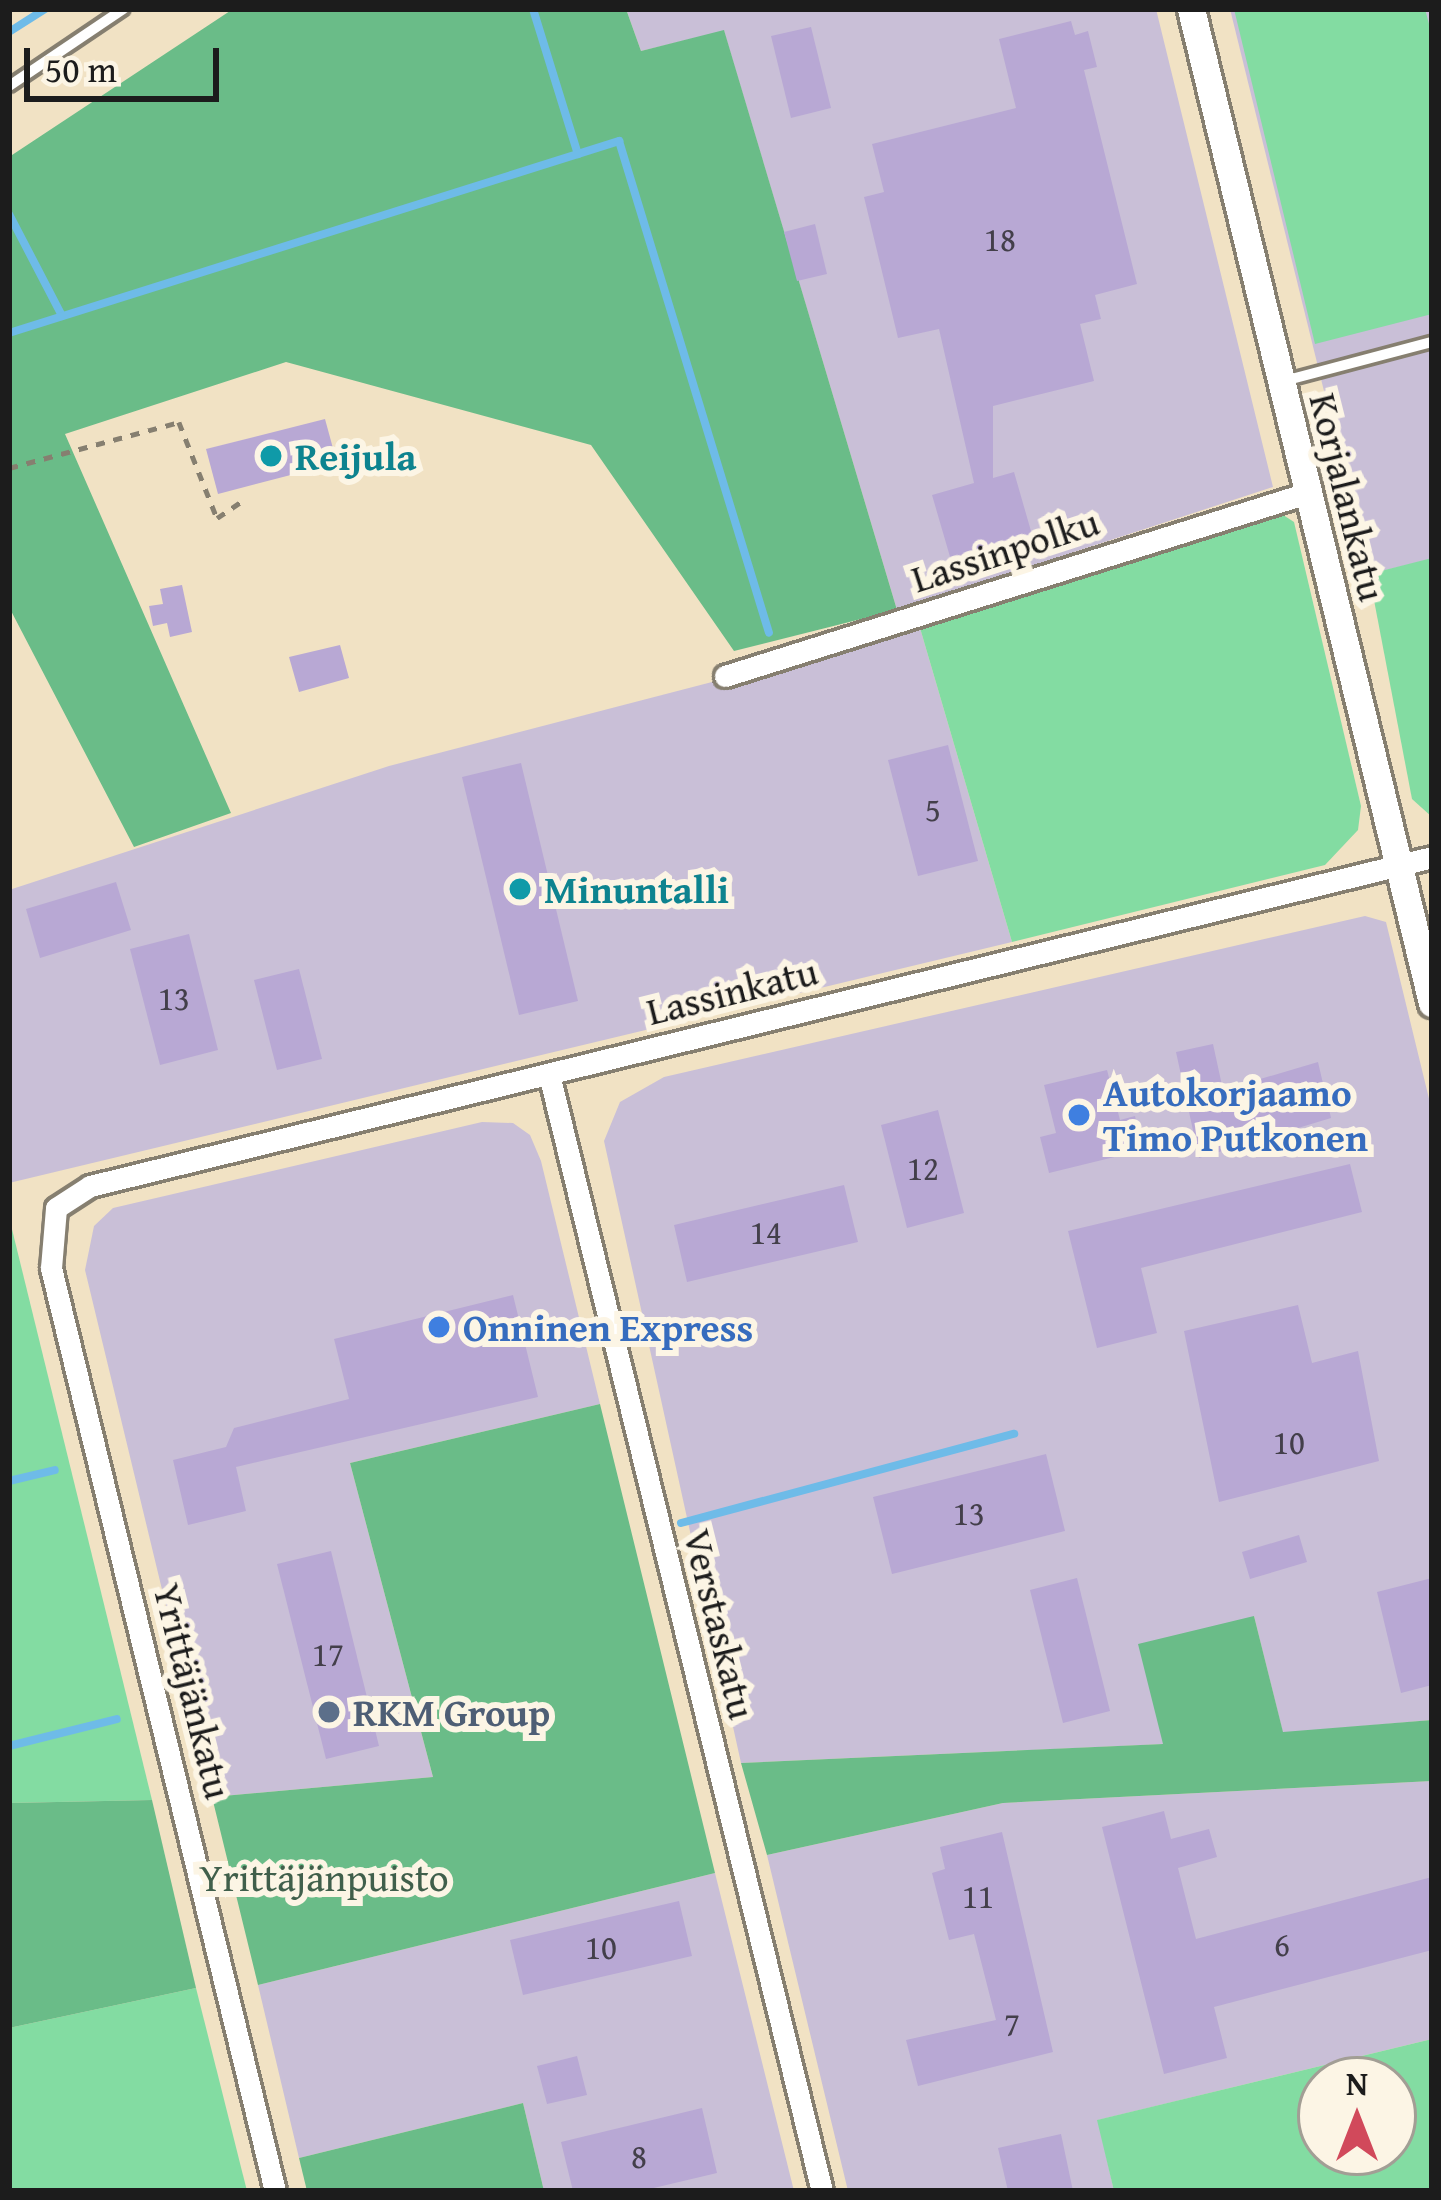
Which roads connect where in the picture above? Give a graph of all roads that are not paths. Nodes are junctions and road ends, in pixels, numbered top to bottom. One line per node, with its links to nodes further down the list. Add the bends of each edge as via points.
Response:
1 (123, 9): 3 (lane)
2 (1191, 9): 5 (street, Korjalankatu)
3 (9, 86)
4 (1432, 342): 5 (lane)
5 (1280, 382): 6 (street, Korjalankatu)
6 (1307, 493): 7 (street, Lassinpolku); 9 (street, Korjalankatu)
7 (724, 676)
8 (1432, 857): 9 (street, Lassinkatu)
9 (1398, 866): 10 (street, Korjalankatu); 11 (street, Lassinkatu)
10 (1432, 1003)
11 (549, 1075): 12 (street, Lassinkatu, via 89,1186); 14 (street, Verstaskatu)
12 (56, 1208): 13 (street, Yrittäjänkatu, via 50,1268)
13 (275, 2191)
14 (821, 2191)

